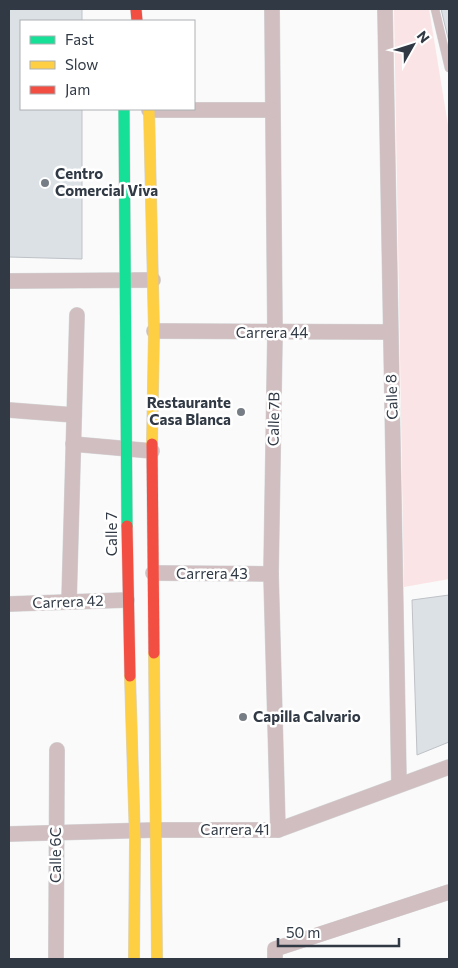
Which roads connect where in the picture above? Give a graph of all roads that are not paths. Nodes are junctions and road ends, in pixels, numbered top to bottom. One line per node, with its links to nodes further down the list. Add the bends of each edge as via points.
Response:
1 (272, 9): 9 (street, Calle 7B)
2 (385, 9): 17 (street, Calle 8)
3 (435, 9): 4 (lane)
4 (449, 68)
5 (195, 109): 9 (street)
6 (124, 110): 14 (street, Calle 7)
7 (145, 110): 10 (street)
8 (145, 110): 12 (street)
9 (272, 110): 18 (street, Calle 7B)
10 (139, 175)
11 (140, 260): 12 (street)
12 (153, 280): 14 (street); 16 (street)
13 (9, 281): 14 (street)
14 (126, 281): 22 (street, Calle 7)
15 (77, 315): 20 (street)
16 (154, 332): 18 (street, Carrera 44); 23 (street)
17 (390, 332): 18 (street, Carrera 44); 31 (street, Calle 8)
18 (275, 333): 25 (street, Calle 7B)
19 (9, 410): 20 (street)
20 (74, 415): 21 (street)
21 (73, 444): 22 (street); 27 (street)
22 (126, 449): 23 (street); 26 (street, Calle 7)
23 (152, 451): 24 (street)
24 (153, 573): 25 (street, Carrera 43); 32 (street)
25 (271, 574): 33 (street, Calle 7B)
26 (127, 600): 27 (street, Carrera 42); 34 (street, Calle 7)
27 (69, 602): 28 (street, Carrera 42)
28 (9, 604)
29 (57, 750): 35 (street, Calle 6C)
30 (449, 767): 31 (street, Carrera 41)
31 (399, 784): 33 (street, Carrera 41)
32 (155, 830): 33 (street, Carrera 41); 34 (street, Carrera 41); 41 (street)
33 (278, 830)
34 (134, 832): 35 (street, Carrera 41); 40 (street, Calle 7)
35 (56, 833): 36 (street, Carrera 41); 39 (street, Calle 6C)
36 (9, 834)
37 (449, 892): 38 (street)
38 (275, 954)
39 (56, 959)
40 (134, 959)
41 (157, 959)

